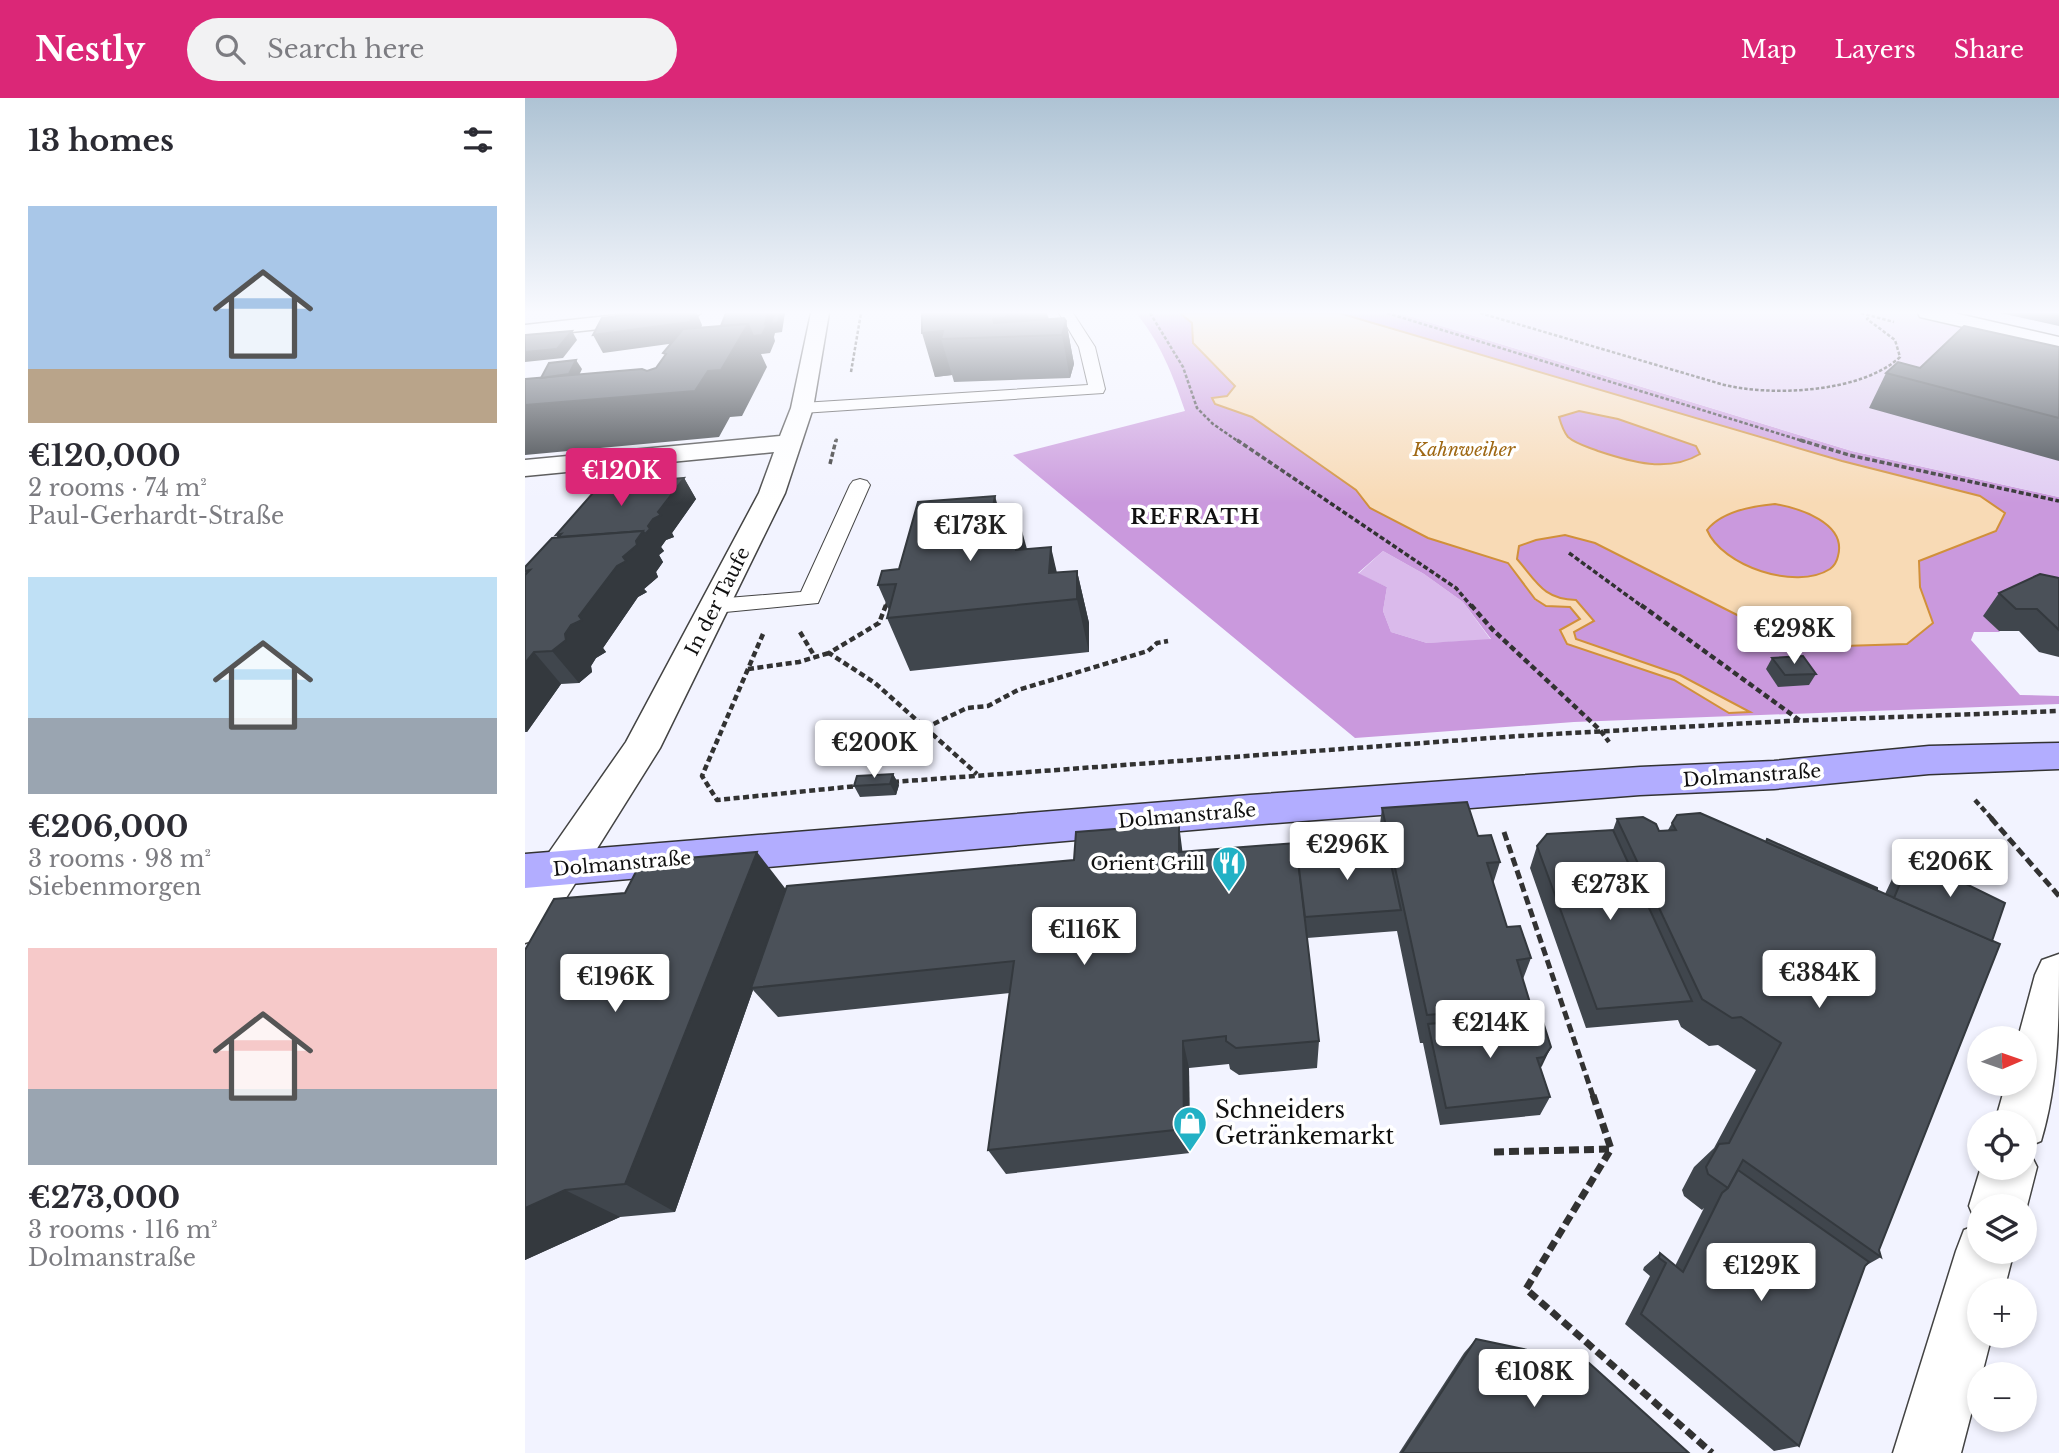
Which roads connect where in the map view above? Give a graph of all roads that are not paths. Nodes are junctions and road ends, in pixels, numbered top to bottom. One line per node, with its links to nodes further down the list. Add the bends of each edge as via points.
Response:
1 (807, 376): 3 (street, In der Taufe)
2 (1094, 376): 3 (lane, via 1097,389)
3 (801, 408): 4 (street, In der Taufe)
4 (788, 443): 5 (street); 7 (street, In der Taufe, via 772,493)
5 (525, 468)
6 (859, 485): 7 (lane, via 810,598)
7 (715, 607): 9 (street, In der Taufe, via 642,748)
8 (2059, 756): 9 (main road, Dolmanstraße, via 1929,760 1774,775 1490,792)
9 (545, 869): 10 (street, In der Taufe)
10 (525, 924)
11 (2059, 975): 12 (street)
12 (2029, 1101)
13 (1981, 1264): 14 (street)
14 (1927, 1453)

